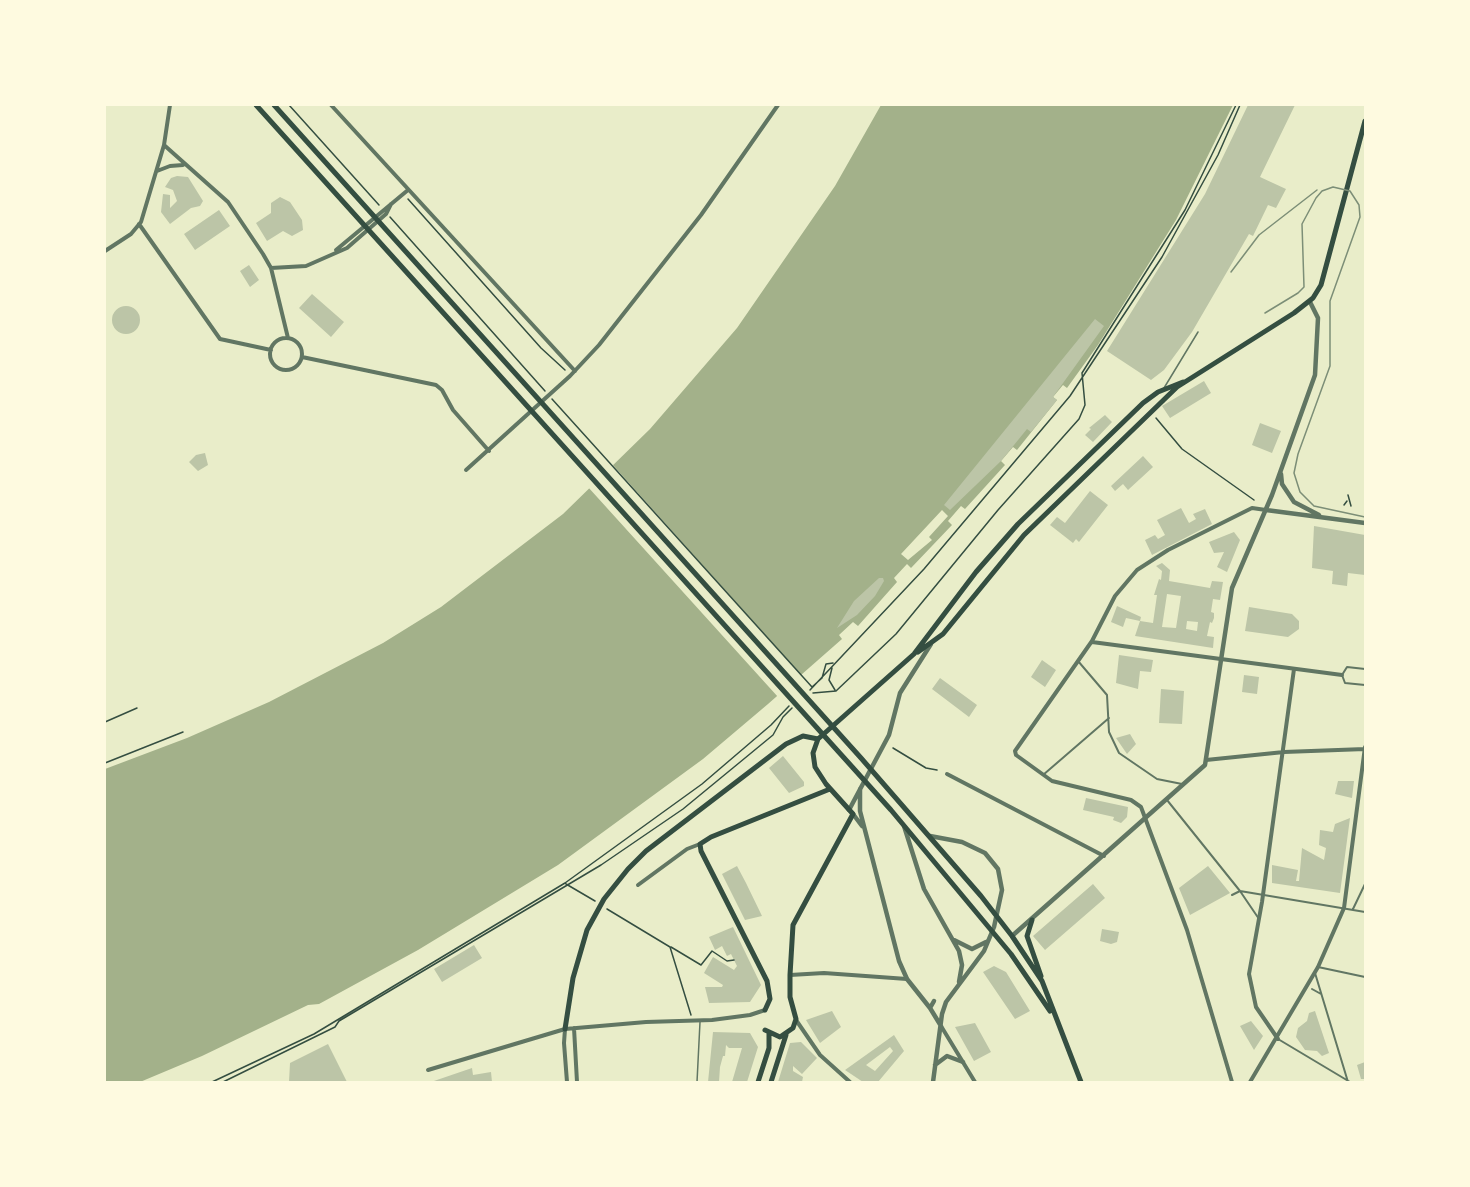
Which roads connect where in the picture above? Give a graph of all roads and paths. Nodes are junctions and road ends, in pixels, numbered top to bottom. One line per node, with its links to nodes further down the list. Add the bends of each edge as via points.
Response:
1 (256, 105): 76 (main road)
2 (274, 105): 78 (main road)
3 (289, 105): 15 (path)
4 (331, 105): 13 (street)
5 (778, 105): 25 (street, via 669,256)
6 (1236, 105): 27 (path, via 1185,210 1082,373)
7 (1240, 105): 27 (path, via 1182,222)
8 (170, 106): 10 (street)
9 (1365, 121): 20 (main road, via 1321,285)
10 (164, 145): 11 (street); 12 (street)
11 (184, 165): 12 (street); 19 (street, via 232,207)
12 (157, 171): 17 (street)
13 (408, 190): 14 (street); 25 (street)
14 (404, 194): 19 (street, via 347,248 296,268); 26 (path, via 541,348)
15 (380, 205)
16 (387, 214): 47 (path, via 812,687 822,678 826,664)
17 (139, 224): 18 (street); 23 (street, via 220,339)
18 (105, 251)
19 (271, 268): 22 (street)
20 (1310, 302): 28 (main road); 33 (street, via 1318,318 1316,368)
21 (1198, 332): 29 (lane)
22 (288, 338): 23 (street, via 275,342); 24 (street, via 299,344)
23 (271, 350): 24 (street, via 273,364 283,370 296,367)
24 (302, 357): 31 (street, via 439,387 451,408)
25 (575, 371): 31 (street)
26 (568, 373)
27 (1082, 379): 47 (path, via 1048,425 924,569); 53 (path, via 1084,405 1079,418 911,617)
28 (1183, 382): 29 (main road); 43 (main road, via 1024,535)
29 (1161, 391): 44 (main road, via 1143,403 1008,534)
30 (1152, 414): 35 (path, via 1182,449)
31 (489, 451): 32 (street)
32 (466, 470)
33 (1281, 472): 39 (street); 40 (street, via 1282,484 1294,502)
34 (1348, 495): 36 (path)
35 (1254, 500)
36 (1348, 501): 37 (path); 38 (path)
37 (1344, 505)
38 (1351, 506)
39 (1266, 510): 40 (street); 42 (street, via 1252,508 1151,559 1115,596); 45 (street, via 1232,588)
40 (1327, 518): 41 (street)
41 (1365, 523)
42 (1092, 641): 45 (street); 46 (street)
43 (932, 644): 44 (main road); 72 (street, via 900,693 889,735)
44 (914, 654): 61 (main road)
45 (1219, 658): 48 (street); 65 (street)
46 (1078, 661): 58 (street, via 1104,691); 69 (street, via 1016,747 1016,755)
47 (833, 663): 52 (path); 53 (path, via 829,680)
48 (1294, 669): 50 (street); 64 (street)
49 (1365, 669): 50 (street, via 1347,667)
50 (1341, 675): 51 (street, via 1345,682)
51 (1365, 685)
52 (809, 691)
53 (836, 691): 54 (path, via 819,690)
54 (807, 697)
55 (794, 702): 81 (path, via 702,784)
56 (137, 708): 59 (path)
57 (793, 708): 83 (path, via 773,735 683,809)
58 (1109, 718): 69 (street); 70 (street, via 1111,740 1119,753 1157,779)
59 (105, 723)
60 (183, 732): 66 (path)
61 (819, 739): 71 (main road, via 813,753 814,764); 88 (main road, via 803,736 786,744 646,851)
62 (893, 748): 67 (path, via 926,768)
63 (1365, 749): 64 (street); 89 (street)
64 (1284, 752): 65 (street); 86 (street)
65 (1206, 760): 70 (street, via 1203,768)
66 (105, 763)
67 (937, 770)
68 (947, 774): 80 (street)
69 (1043, 775): 75 (street, via 1062,785 1135,801)
70 (1185, 784): 73 (street)
71 (830, 789): 74 (main road); 79 (main road)
72 (860, 789): 74 (street); 77 (street)
73 (1167, 800): 75 (street); 85 (street)
74 (851, 812): 77 (street); 101 (main road, via 793,925)
75 (1146, 819): 80 (street); 140 (street, via 1187,930)
76 (903, 824): 95 (street, via 924,889); 116 (main road, via 975,909)
77 (865, 831): 103 (street)
78 (930, 836): 94 (main road); 96 (street, via 974,846 995,864 1002,890)
79 (700, 844): 84 (street, via 687,849); 113 (main road, via 767,981)
80 (1104, 856): 92 (street)
81 (565, 883): 83 (path); 129 (path, via 314,1034)
82 (1365, 884): 90 (street)
83 (570, 885): 88 (path); 130 (path, via 339,1021 335,1027)
84 (638, 885)
85 (1240, 891): 86 (street); 87 (street); 93 (street)
86 (1263, 894): 89 (street); 93 (street)
87 (1232, 896)
88 (601, 905): 97 (path); 123 (main road, via 580,951)
89 (1344, 908): 90 (street); 99 (street)
90 (1353, 909): 91 (street)
91 (1365, 912)
92 (1032, 920): 94 (street); 104 (main road, via 1027,936)
93 (1259, 920): 125 (street, via 1250,983 1260,1017)
94 (1012, 936): 104 (main road)
95 (952, 938): 96 (street, via 972,949); 105 (street, via 962,965)
96 (988, 940): 105 (street)
97 (670, 946): 98 (path, via 701,965 712,951 727,961); 119 (path)
98 (734, 960)
99 (1318, 967): 100 (street); 102 (street)
100 (1315, 973): 107 (street); 125 (street)
101 (790, 975): 103 (street, via 824,973); 118 (main road)
102 (1365, 977)
103 (907, 979): 109 (street)
104 (1042, 981): 116 (main road)
105 (958, 985): 108 (street)
106 (1312, 988): 107 (street)
107 (1321, 994): 142 (street)
108 (950, 995): 110 (street); 112 (street)
109 (922, 998): 111 (street); 114 (street)
110 (941, 1000): 111 (street); 112 (street)
111 (934, 1001): 114 (street)
112 (945, 1005): 115 (street)
113 (767, 1008): 120 (street, via 750,1016)
114 (930, 1008): 117 (street)
115 (942, 1014): 117 (street); 121 (street)
116 (1053, 1014): 139 (main road)
117 (934, 1015): 121 (street)
118 (796, 1019): 124 (main road, via 794,1028); 136 (street, via 815,1049)
119 (694, 1021): 120 (street); 122 (street)
120 (700, 1021): 133 (lane)
121 (941, 1026): 126 (street); 127 (street)
122 (574, 1028): 123 (street); 132 (street)
123 (565, 1029): 128 (street); 131 (street)
124 (786, 1035): 134 (main road, via 776,1037 767,1032 767,1052); 135 (main road)
125 (1278, 1039): 141 (street); 142 (street)
126 (963, 1062): 127 (street, via 947,1056); 138 (street)
127 (935, 1065): 137 (street)
128 (428, 1070)
129 (212, 1082)
130 (223, 1082)
131 (567, 1082)
132 (578, 1082)
133 (697, 1082)
134 (758, 1082)
135 (771, 1082)
136 (850, 1082)
137 (933, 1082)
138 (975, 1082)
139 (1081, 1082)
140 (1233, 1082)
141 (1250, 1082)
142 (1349, 1082)

